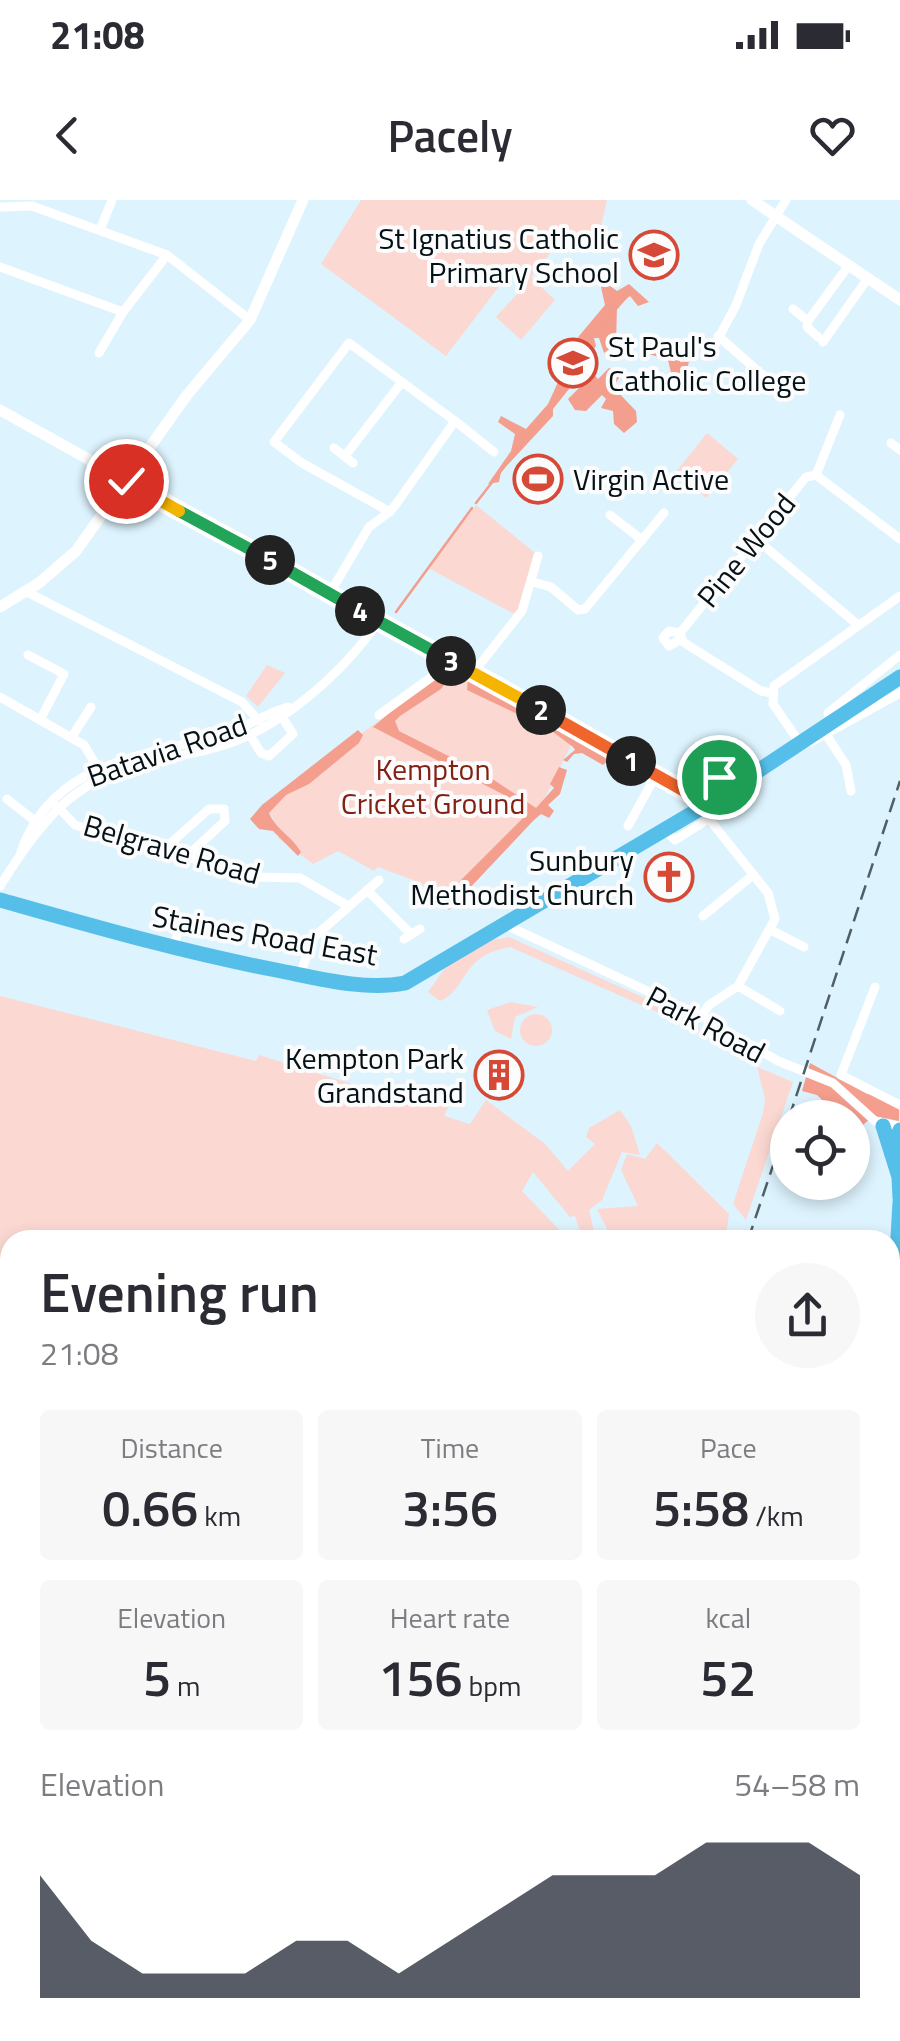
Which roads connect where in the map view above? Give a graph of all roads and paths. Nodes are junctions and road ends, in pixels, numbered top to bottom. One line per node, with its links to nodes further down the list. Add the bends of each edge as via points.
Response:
1 (112, 200): 8 (street)
2 (303, 200): 16 (street)
3 (752, 200): 7 (street)
4 (786, 200): 7 (street)
5 (21, 202): 6 (street); 8 (street)
6 (0, 207)
7 (775, 217): 10 (street); 18 (street)
8 (100, 230): 9 (street)
9 (167, 255): 15 (street); 16 (street)
10 (849, 265): 12 (street); 17 (street)
11 (0, 267): 15 (street)
12 (868, 278): 13 (street); 17 (street, via 821,340)
13 (900, 300)
14 (793, 309): 17 (street)
15 (123, 312): 19 (street)
16 (250, 320): 31 (street)
17 (808, 321)
18 (718, 336): 20 (street); 23 (street)
19 (99, 354)
20 (708, 356)
21 (786, 375): 23 (street)
22 (402, 382): 27 (street); 28 (street, via 349,460); 32 (street, via 346,345 274,442)
23 (774, 384): 24 (street)
24 (767, 395)
25 (0, 410): 31 (street)
26 (840, 415): 30 (street)
27 (455, 421): 29 (street); 32 (street)
28 (334, 448)
29 (494, 452)
30 (816, 474): 35 (street, Pine Wood, via 806,477); 36 (street)
31 (126, 481): 40 (street, via 76,551); 41 (street)
32 (390, 512): 41 (street, via 369,527)
33 (664, 513): 37 (street)
34 (610, 514): 37 (street)
35 (756, 538): 45 (street); 51 (street, Pine Wood, via 681,636)
36 (900, 539)
37 (642, 540): 39 (street, via 585,609)
38 (538, 556): 39 (street)
39 (533, 582): 49 (street, via 522,611)
40 (27, 592): 43 (street); 58 (street, via 242,702)
41 (330, 593): 44 (street)
42 (900, 596): 45 (street)
43 (4, 601)
44 (379, 621): 48 (street); 55 (street, Batavia Road, via 334,673)
45 (858, 624): 51 (street)
46 (28, 654): 57 (street, via 64,674)
47 (900, 655): 59 (street, via 828,713)
48 (444, 657): 49 (street); 56 (street, via 432,676)
49 (473, 673): 64 (street)
50 (900, 677): 59 (highway, Staines Road East)
51 (771, 692): 61 (street)
52 (900, 692): 59 (street, Staines Road East)
53 (0, 697): 57 (street)
54 (91, 707): 60 (street)
55 (278, 713): 58 (street, Batavia Road); 58 (street, via 293,734 268,756)
56 (379, 715)
57 (40, 720): 60 (street)
58 (254, 729): 63 (street, Batavia Road)
59 (829, 729): 61 (highway, Staines Road East); 65 (street)
60 (71, 738): 63 (street, via 91,753)
61 (802, 743): 69 (highway, Staines Road East)
62 (732, 757): 66 (street, via 719,777 697,781)
63 (100, 772): 68 (street, Batavia Road)
64 (656, 775): 66 (street); 71 (street)
65 (851, 791)
66 (688, 793): 69 (street)
67 (7, 799): 70 (street)
68 (55, 804): 70 (street, Batavia Road); 72 (street, Belgrave Road, via 75,825)
69 (708, 812): 74 (street); 82 (highway, Staines Road East, via 664,830)
70 (39, 824): 76 (street, Batavia Road)
71 (628, 826)
72 (164, 850): 73 (street, Belgrave Road); 73 (street, via 208,809 224,809 225,820)
73 (187, 856): 79 (street, Belgrave Road, via 256,877 300,878)
74 (753, 874): 80 (street); 83 (street, via 773,901)
75 (379, 880): 77 (street)
76 (0, 886)
77 (367, 890): 79 (street); 84 (street)
78 (0, 900): 86 (highway, Staines Road East)
79 (348, 906): 87 (street, via 310,942)
80 (703, 916)
81 (181, 922): 86 (street)
82 (506, 925): 87 (highway, Staines Road East, via 406,983); 91 (street, Park Road)
83 (771, 930): 85 (street); 88 (street)
84 (412, 934)
85 (805, 948)
86 (173, 950): 87 (highway, Staines Road East)
87 (300, 975)
88 (738, 986): 90 (street); 91 (street)
89 (875, 987): 92 (street, via 841,1074)
90 (781, 1011)
91 (701, 1016): 93 (street, Park Road, via 820,1078)
92 (900, 1105)
93 (894, 1128): 94 (highway)
94 (900, 1200): 95 (highway)
95 (899, 1230)

